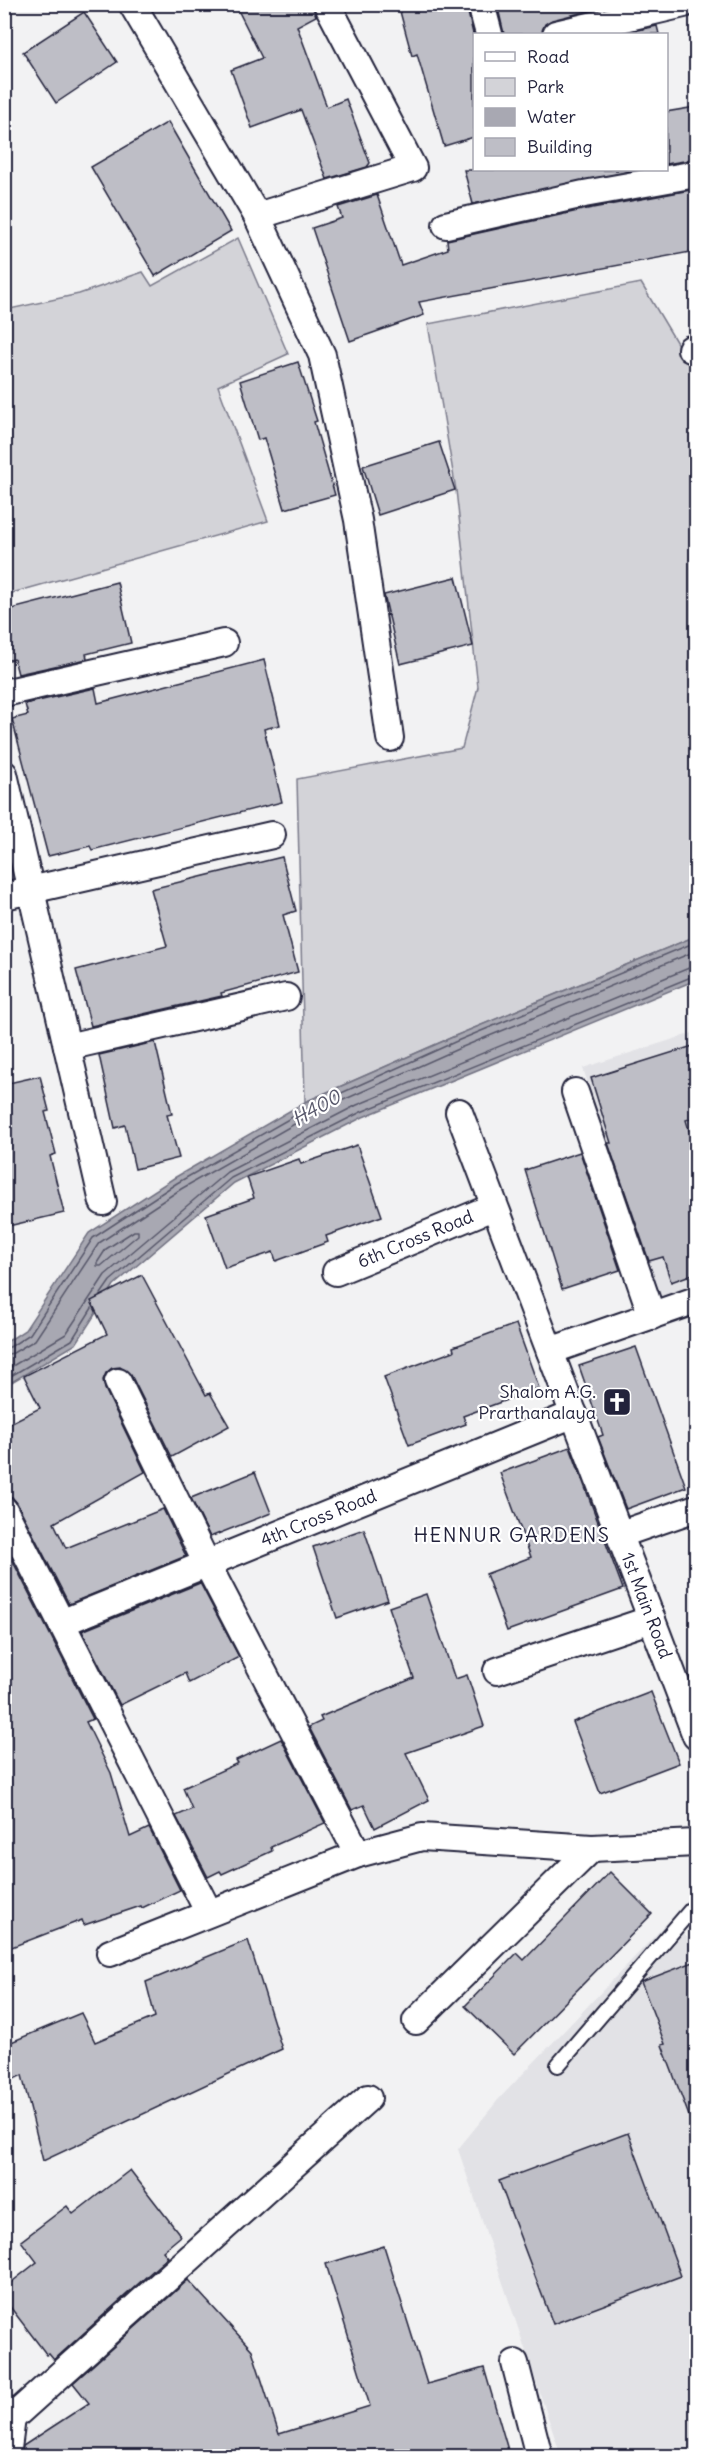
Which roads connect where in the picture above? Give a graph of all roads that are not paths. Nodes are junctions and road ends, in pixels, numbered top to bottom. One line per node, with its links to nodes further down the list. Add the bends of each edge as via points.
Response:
1 (132, 4): 8 (street)
2 (327, 4): 8 (street, via 412,168)
3 (481, 4): 5 (street)
4 (684, 4): 6 (street)
5 (489, 33)
6 (560, 33)
7 (696, 174): 9 (street)
8 (257, 216): 12 (street, via 322,355 358,520)
9 (446, 225)
10 (224, 642): 11 (street)
11 (4, 693)
12 (390, 738)
13 (4, 774): 15 (street)
14 (272, 835): 15 (street)
15 (31, 890): 16 (street); 18 (street)
16 (4, 896)
17 (286, 997): 18 (street)
18 (67, 1047): 21 (street)
19 (575, 1092): 25 (street)
20 (459, 1112): 22 (street, 1st Main Road)
21 (103, 1202)
22 (494, 1207): 23 (street, 6th Cross Road); 26 (street, 1st Main Road)
23 (336, 1272)
24 (696, 1300): 25 (street)
25 (652, 1316): 26 (street)
26 (550, 1351): 28 (street, 1st Main Road)
27 (118, 1382): 32 (street)
28 (574, 1414): 31 (street, 1st Main Road); 32 (street, 4th Cross Road)
29 (696, 1508): 31 (street)
30 (4, 1510): 34 (street)
31 (621, 1534): 33 (street, 1st Main Road)
32 (207, 1564): 34 (street, 4th Cross Road); 39 (street)
33 (652, 1619): 35 (street); 36 (street, 1st Main Road)
34 (61, 1623): 41 (street)
35 (497, 1671)
36 (696, 1736)
37 (696, 1843): 38 (street)
38 (592, 1848): 39 (street, via 422,1837); 43 (street)
39 (358, 1854): 41 (street)
40 (696, 1904): 44 (lane)
41 (209, 1913): 42 (street)
42 (110, 1953)
43 (416, 2021)
44 (558, 2065)
45 (368, 2098): 47 (street)
46 (515, 2362): 49 (street)
47 (8, 2413): 48 (street)
48 (7, 2457)
49 (539, 2457)

